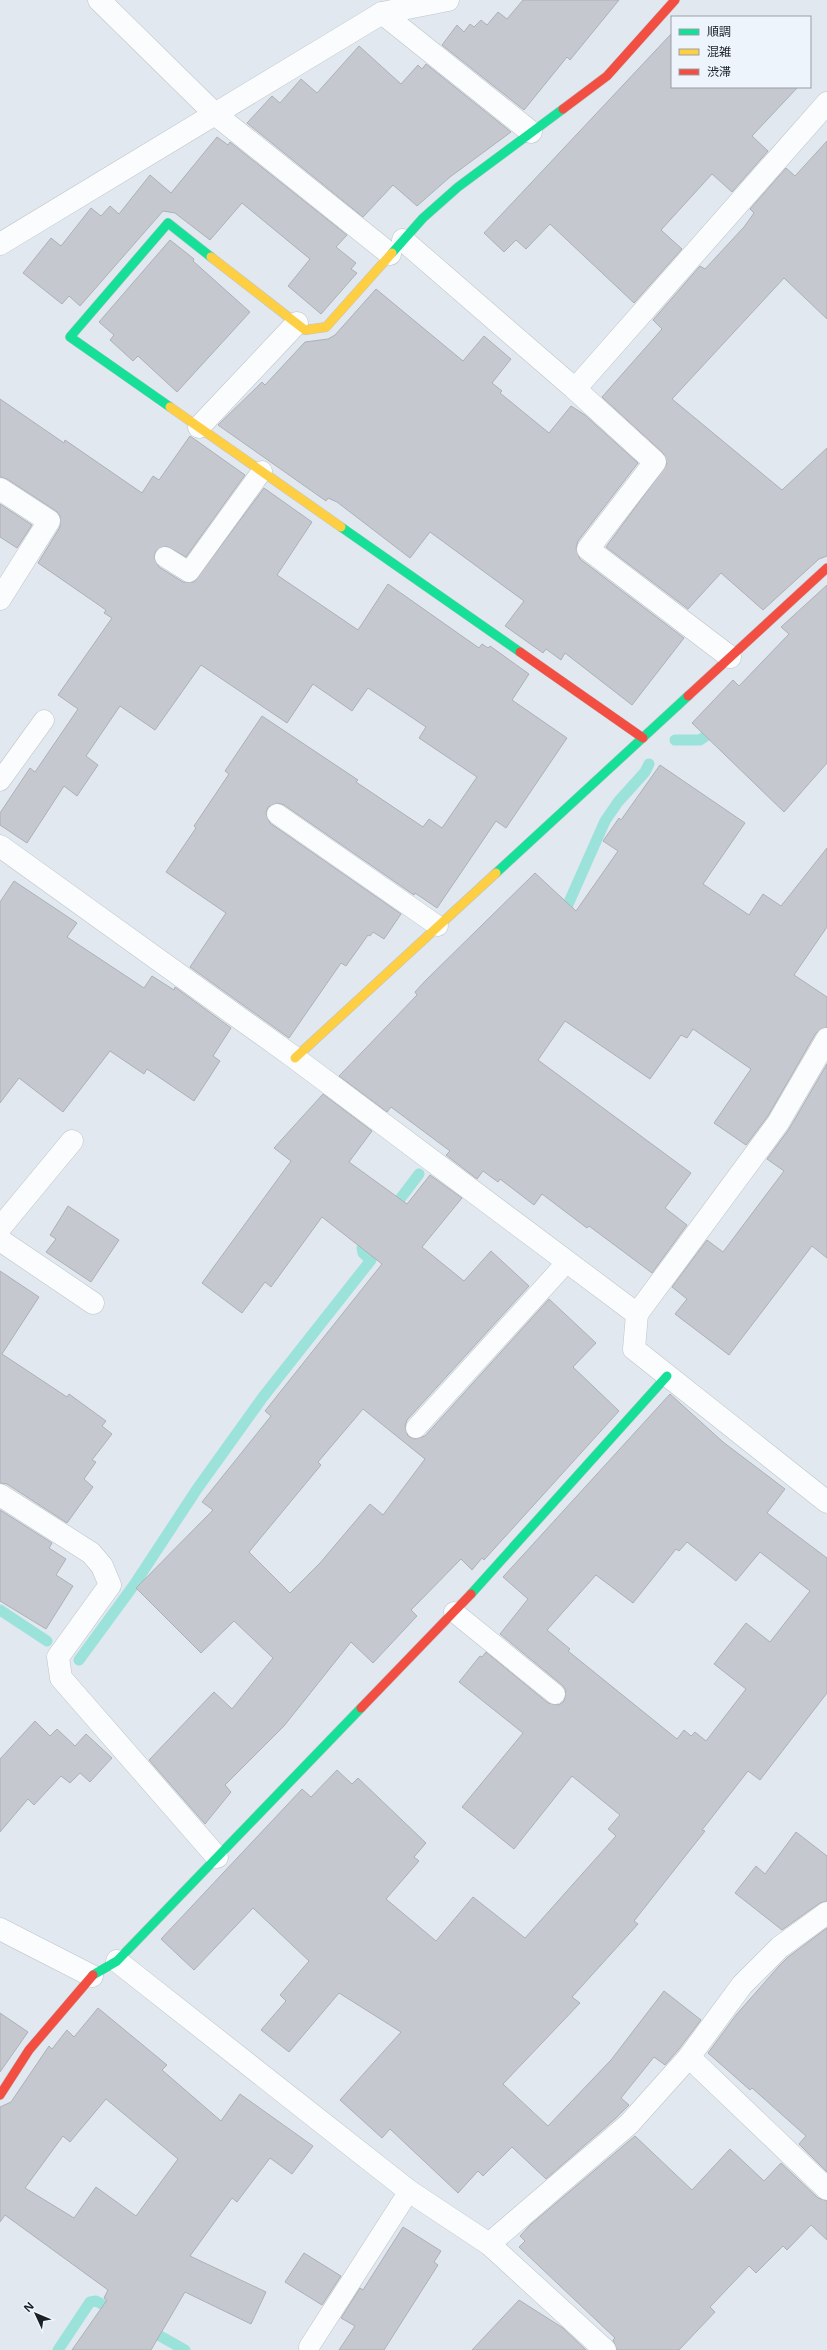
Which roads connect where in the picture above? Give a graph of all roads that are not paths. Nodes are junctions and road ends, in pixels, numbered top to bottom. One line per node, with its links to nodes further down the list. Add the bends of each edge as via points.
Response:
1 (448, 0): 4 (street)
2 (675, 0): 7 (street, via 607,76)
3 (101, 1): 6 (street)
4 (382, 13): 6 (street); 7 (street)
5 (827, 103): 11 (street)
6 (215, 114): 8 (street); 9 (street)
7 (531, 132): 9 (street, via 458,187 422,218)
8 (0, 244)
9 (397, 247): 10 (street, via 326,327 305,330); 11 (street)
10 (297, 323): 12 (street); 12 (street, via 168,223 70,337)
11 (575, 389): 18 (street, via 655,462 588,549)
12 (199, 427): 13 (street)
13 (262, 471): 15 (lane, via 189,572); 20 (street)
14 (0, 490): 17 (street, via 49,521)
15 (165, 557)
16 (827, 568): 18 (street)
17 (0, 599)
18 (730, 657): 20 (street)
19 (44, 720): 21 (lane)
20 (643, 738): 24 (street)
21 (0, 781)
22 (277, 814): 24 (lane)
23 (5, 857): 26 (street)
24 (438, 926): 26 (street)
25 (827, 1039): 32 (street, via 778,1123)
26 (295, 1058): 30 (street)
27 (72, 1141): 28 (street)
28 (0, 1228)
29 (0, 1240): 31 (street)
30 (567, 1262): 32 (street); 34 (lane)
31 (93, 1303)
32 (637, 1314): 33 (street, via 634,1349)
33 (667, 1376): 36 (street); 37 (street)
34 (416, 1428)
35 (0, 1495): 39 (street, via 91,1553 102,1566 110,1585 58,1657 61,1678)
36 (827, 1502)
37 (454, 1612): 38 (lane); 39 (street)
38 (555, 1694)
39 (217, 1857): 42 (street)
40 (827, 1913): 44 (street, via 780,1947 742,1985)
41 (0, 1929): 43 (street)
42 (117, 1961): 43 (street); 47 (street)
43 (92, 1976): 45 (street, via 29,2050)
44 (689, 2057): 46 (street); 48 (street, via 629,2124)
45 (0, 2095)
46 (827, 2189)
47 (409, 2191): 48 (street); 49 (lane)
48 (489, 2244): 50 (street)
49 (309, 2347)
50 (605, 2350)

